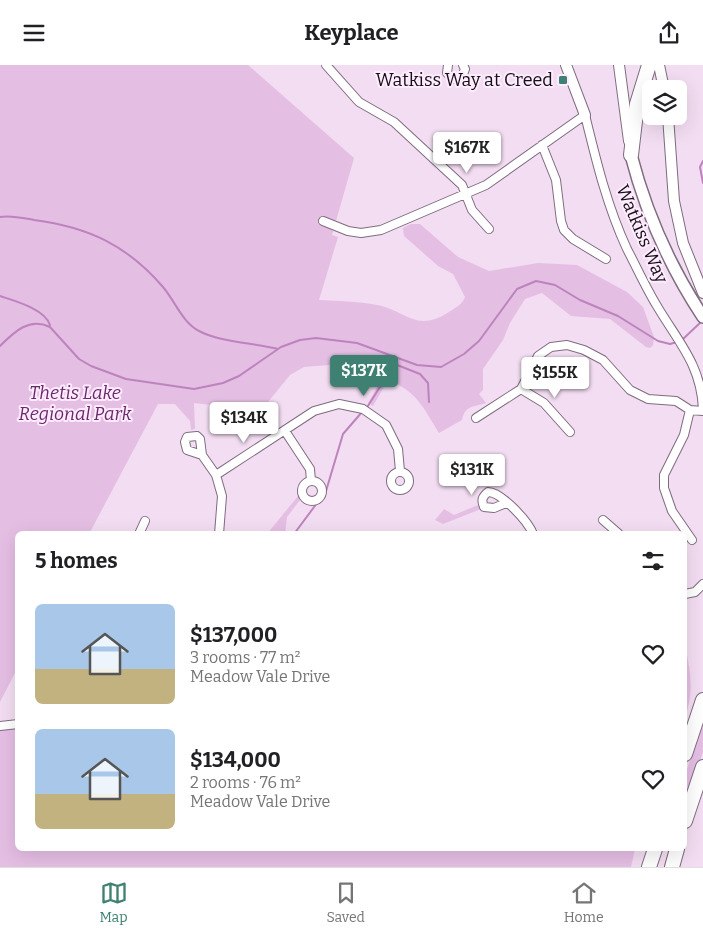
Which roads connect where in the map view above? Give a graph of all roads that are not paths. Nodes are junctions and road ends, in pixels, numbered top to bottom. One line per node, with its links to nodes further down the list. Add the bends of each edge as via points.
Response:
1 (326, 65): 12 (street, via 359,102 394,121 408,134 462,185)
2 (448, 65): 3 (street, via 447,73 454,79 462,77)
3 (463, 65)
4 (566, 65): 8 (street, Watkiss Way)
5 (619, 65): 11 (street)
6 (656, 65): 7 (street); 11 (highway, via 637,104)
7 (661, 80)
8 (584, 115): 10 (street); 20 (street, Watkiss Way, via 619,230 650,294 700,379)
9 (669, 125): 16 (street, via 674,201 683,243)
10 (542, 145): 12 (street, via 486,185); 15 (street, via 556,180 564,230)
11 (631, 155): 17 (main road, via 659,237 679,281)
12 (465, 195): 13 (street, via 372,232 348,231); 14 (street, via 472,210)
13 (323, 221)
14 (489, 229)
15 (606, 259)
16 (702, 292)
17 (700, 313)
18 (521, 389): 19 (street, via 538,357 551,347 567,345 603,360 630,390 648,399 676,401); 21 (street); 23 (street, via 544,403)
19 (690, 410): 20 (street); 35 (street, via 684,435 664,475 664,489 672,511)
20 (703, 410)
21 (476, 418)
22 (285, 431): 25 (street, via 322,407 339,404 363,409 379,418 391,432 398,449); 26 (street); 27 (street, via 310,469)
23 (570, 432)
24 (202, 455): 26 (street)
25 (400, 471)
26 (216, 475): 32 (street, via 222,496)
27 (311, 481)
28 (506, 503): 33 (street, via 520,514)
29 (603, 520): 34 (street)
30 (145, 521): 31 (street)
31 (140, 531)
32 (219, 531)
33 (531, 531)
34 (616, 531)
35 (686, 531)
36 (687, 533): 37 (street)
37 (692, 540)
38 (703, 585): 39 (street)
39 (687, 594)
40 (703, 701): 43 (highway)
41 (15, 724): 42 (street)
42 (0, 726)
43 (687, 748)
44 (703, 767): 45 (highway)
45 (687, 815)
46 (653, 851): 48 (highway)
47 (676, 851): 49 (highway)
48 (649, 867)
49 (672, 867)

